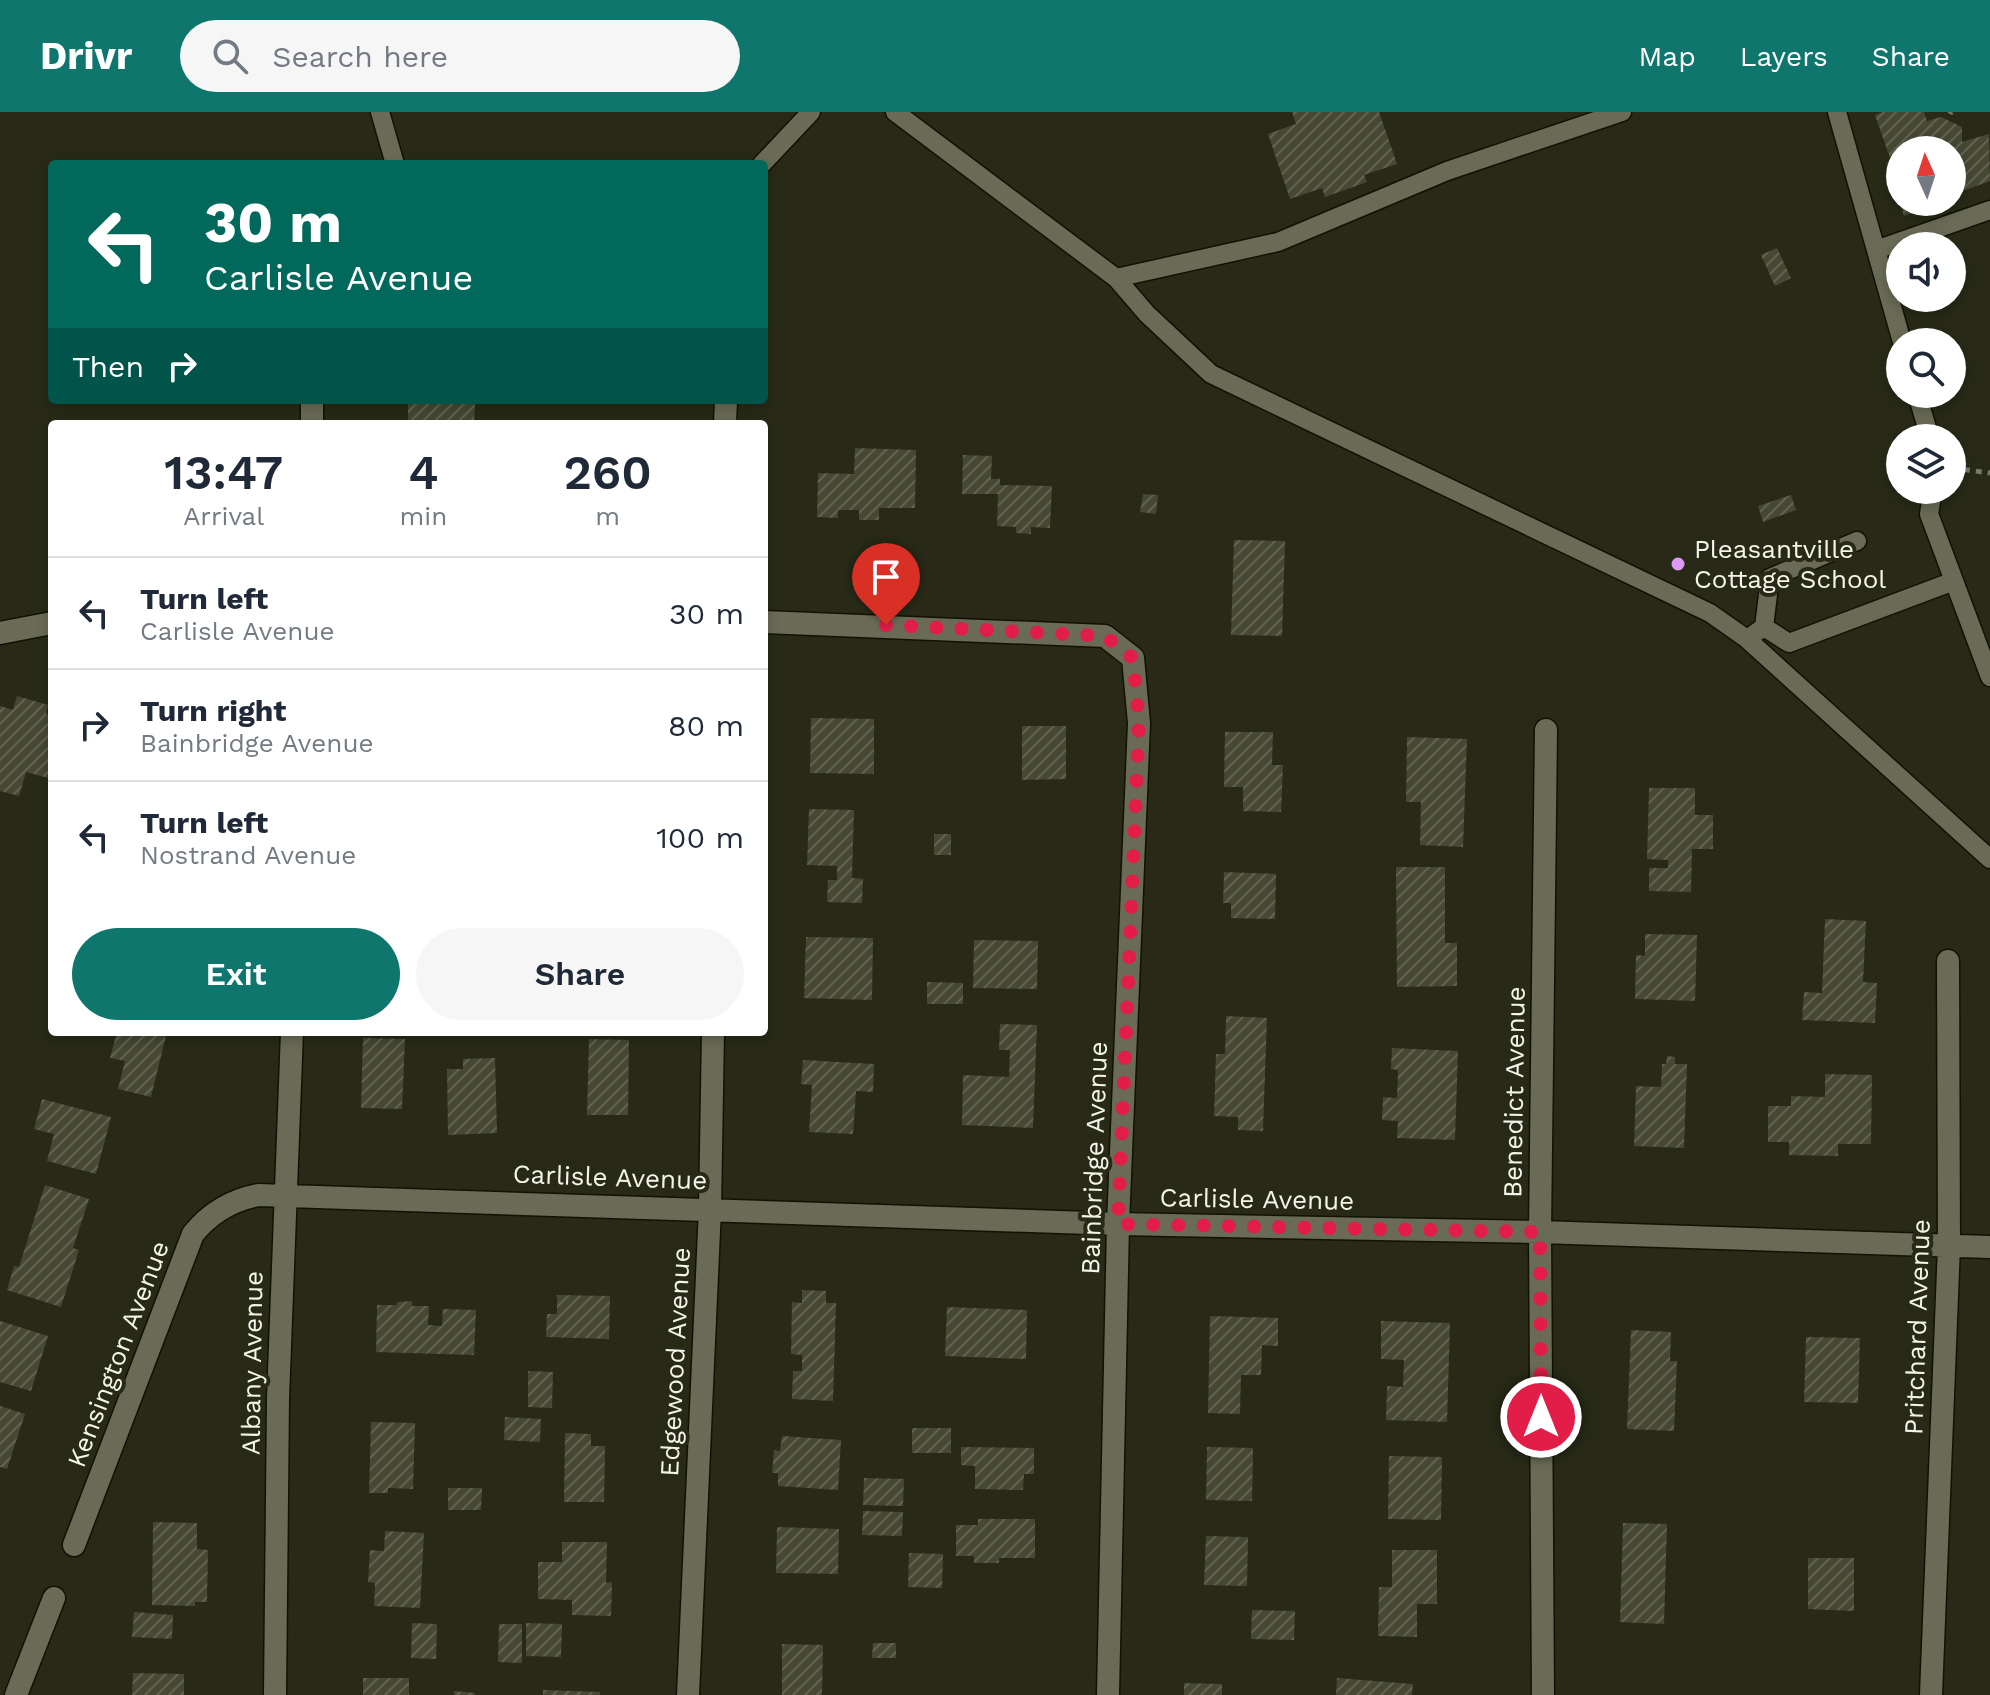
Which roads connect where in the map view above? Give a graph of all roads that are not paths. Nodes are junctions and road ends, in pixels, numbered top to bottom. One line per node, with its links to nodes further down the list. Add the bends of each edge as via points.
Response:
1 (380, 112): 6 (lane)
2 (811, 112): 7 (lane)
3 (895, 112): 10 (lane)
4 (1622, 112): 10 (lane, via 1447,171 1278,242)
5 (1837, 112): 9 (lane)
6 (394, 160)
7 (766, 160)
8 (1990, 210): 9 (lane)
9 (1876, 250): 11 (lane)
10 (1116, 278): 19 (lane, via 1211,374 1710,613)
11 (1898, 328)
12 (1931, 504): 14 (lane, via 1929,514)
13 (1857, 541): 17 (lane, via 1770,578)
14 (1954, 581): 17 (lane, via 1789,643); 20 (lane)
15 (768, 622): 28 (street, Bainbridge Avenue, via 1105,636 1133,658 1139,723)
16 (48, 624): 18 (street)
17 (1764, 627): 19 (lane)
18 (0, 633)
19 (1747, 639): 22 (lane)
20 (1990, 677)
21 (1546, 730): 29 (street, Benedict Avenue)
22 (1990, 859)
23 (1948, 961): 30 (street, Pritchard Avenue)
24 (292, 1036): 26 (street, Albany Avenue)
25 (713, 1036): 27 (street, Edgewood Avenue)
26 (284, 1194): 27 (street, Carlisle Avenue); 32 (street, Kensington Avenue, via 242,1198 203,1221 193,1234); 35 (street, Albany Avenue)
27 (710, 1209): 28 (street, Carlisle Avenue); 36 (street, Edgewood Avenue)
28 (1118, 1224): 29 (street, Carlisle Avenue); 37 (street, Bainbridge Avenue)
29 (1540, 1232): 30 (street, Carlisle Avenue); 38 (street, Benedict Avenue)
30 (1949, 1246): 31 (street, Carlisle Avenue); 39 (street, Pritchard Avenue)
31 (1990, 1247)
32 (74, 1545)
33 (54, 1598): 34 (street)
34 (16, 1695)
35 (275, 1695)
36 (688, 1695)
37 (1108, 1695)
38 (1543, 1695)
39 (1931, 1695)

